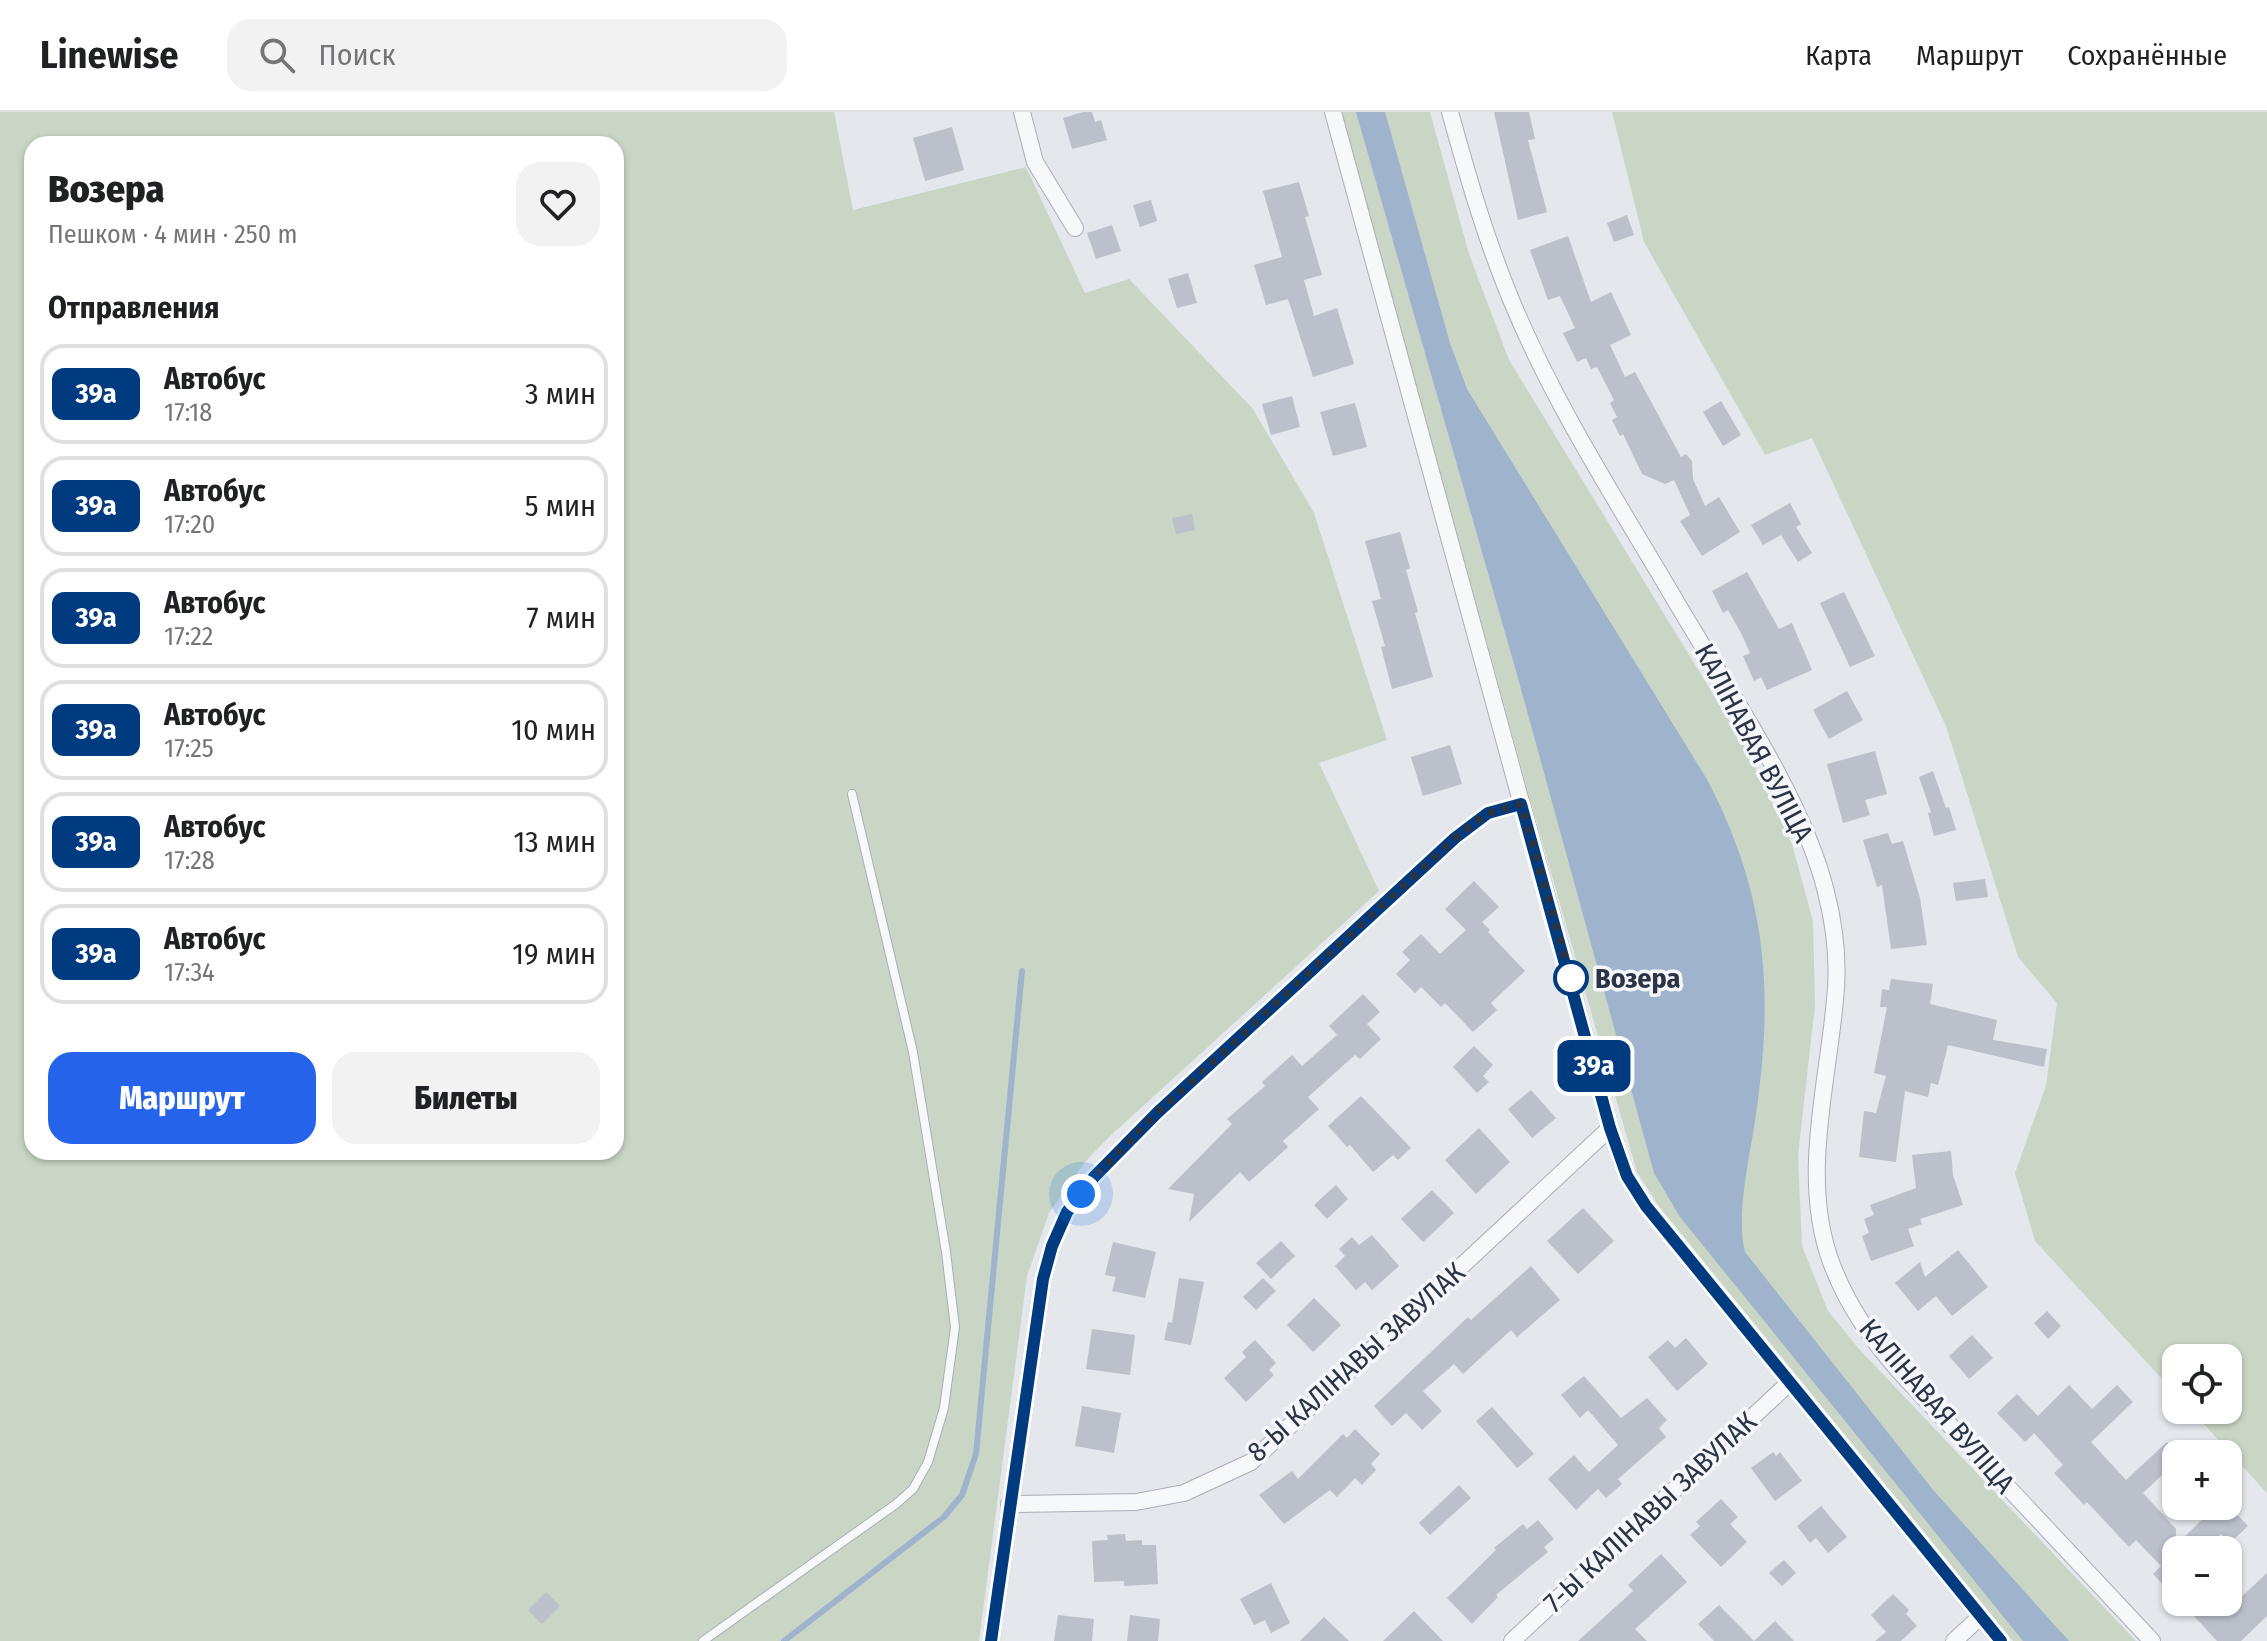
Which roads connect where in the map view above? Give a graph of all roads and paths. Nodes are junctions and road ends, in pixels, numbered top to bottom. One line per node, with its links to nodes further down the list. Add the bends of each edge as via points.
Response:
1 (1022, 112): 4 (street, via 1035,162)
2 (1333, 112): 6 (street)
3 (1450, 112): 16 (street, КАЛІНАВАЯ ВУЛІЦА, via 1493,255 1536,354 1763,750 1812,848 1832,921 1836,984 1819,1139 1819,1194 1830,1260 1848,1301 1900,1372)
4 (1075, 228)
5 (852, 794): 11 (lane, via 913,1052 946,1252 955,1327 944,1408 928,1462 913,1489)
6 (1521, 804): 7 (street); 9 (street, via 1488,813 1455,838 1157,1113 1067,1212 1043,1279)
7 (1610, 1128): 8 (street, via 1627,1176 1646,1206); 9 (street, 8-Ы КАЛІНАВЫ ЗАВУЛАК, via 1251,1462 1184,1493 1136,1502)
8 (1789, 1383): 10 (street); 13 (street, 7-Ы КАЛІНАВЫ ЗАВУЛАК)
9 (1009, 1504): 12 (street)
10 (1981, 1616): 14 (street); 15 (street)
11 (703, 1641)
12 (991, 1641)
13 (1512, 1641)
14 (1954, 1641)
15 (2001, 1641)
16 (2152, 1641)

